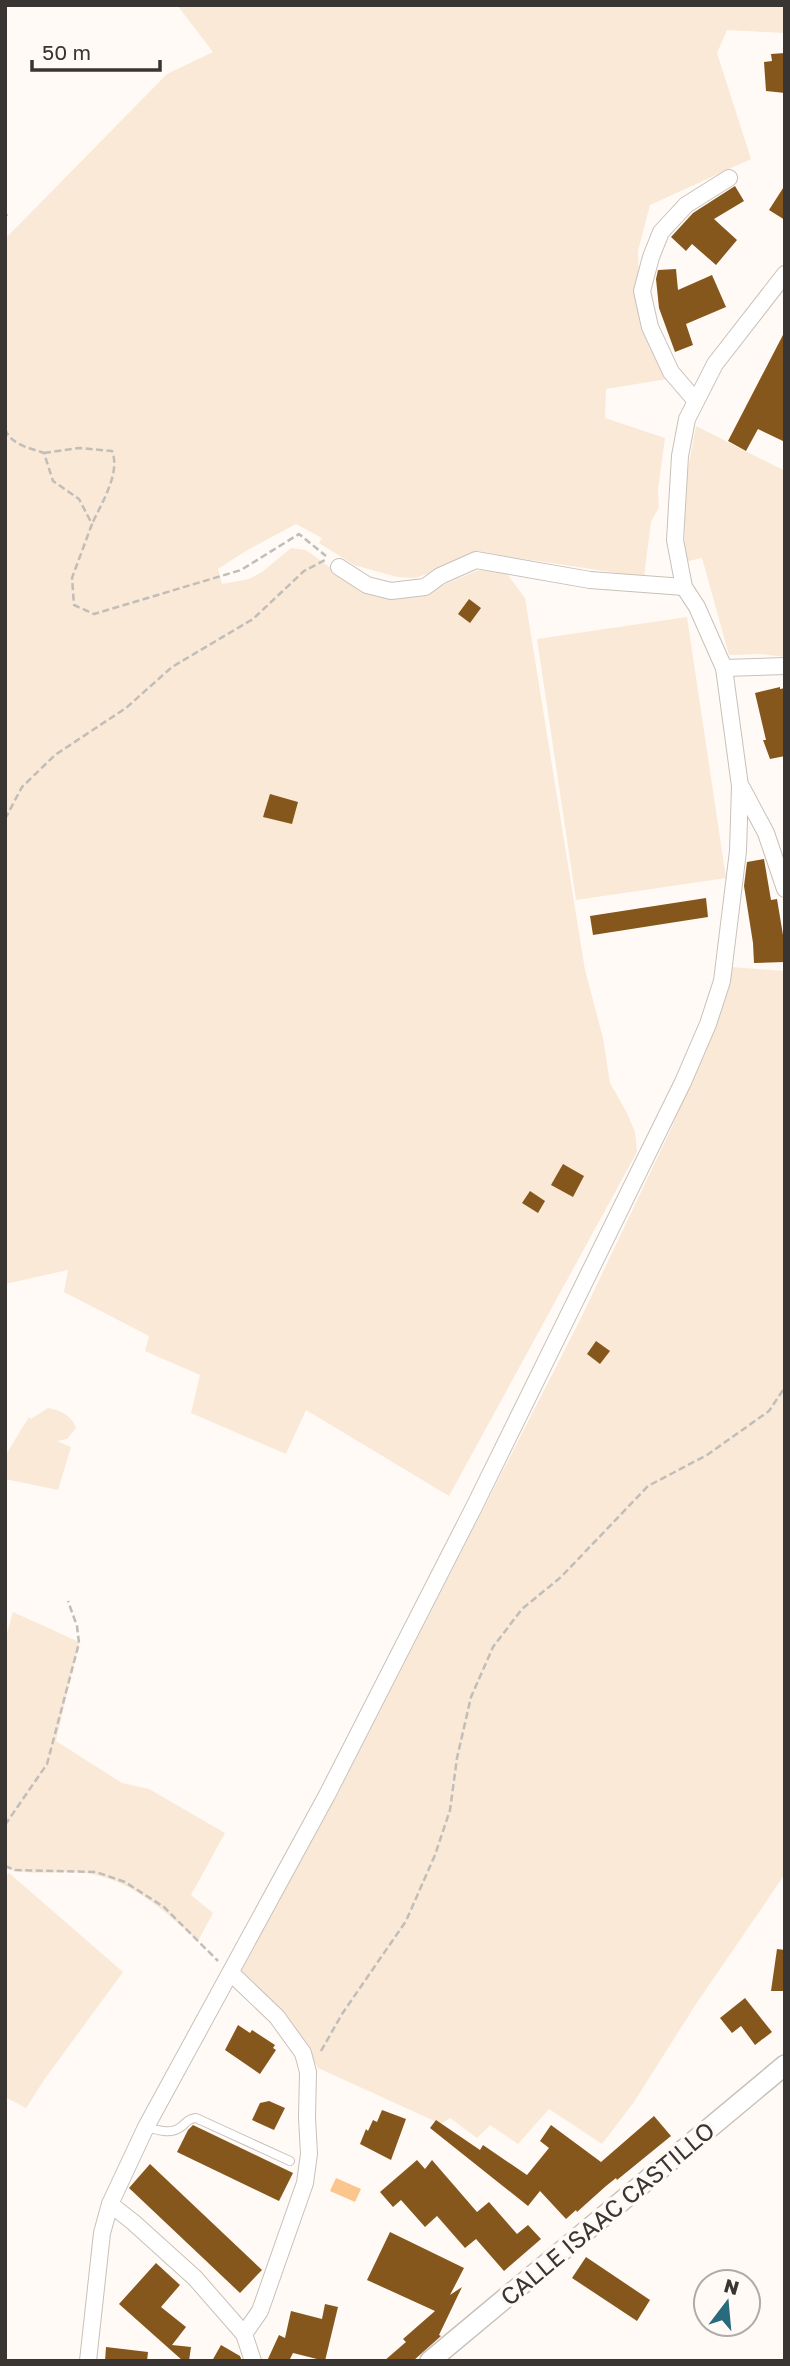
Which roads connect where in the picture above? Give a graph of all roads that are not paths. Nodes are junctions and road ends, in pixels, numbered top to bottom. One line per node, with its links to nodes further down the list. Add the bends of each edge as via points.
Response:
1 (729, 178): 3 (street, via 686,205 661,232 642,291 650,327 671,372)
2 (785, 274): 3 (street, via 715,364)
3 (695, 400): 5 (street, via 680,456 675,540)
4 (339, 567): 5 (street, via 367,585 391,591 425,587 476,560 590,580)
5 (684, 587): 7 (street)
6 (785, 666): 7 (street)
7 (724, 668): 8 (street)
8 (740, 786): 9 (street, via 766,833); 10 (street, via 738,851 722,981 708,1024 474,1507)
9 (785, 890)
10 (231, 1973): 12 (street); 15 (street, via 277,2017 303,2053 309,2072 305,2183 260,2311)
11 (785, 2065): 18 (street, CALLE ISAAC CASTILLO)
12 (146, 2127): 13 (lane, via 167,2132 196,2118); 14 (street)
13 (290, 2161)
14 (110, 2204): 15 (street, via 195,2278); 16 (street, via 102,2233)
15 (244, 2334): 17 (street)
16 (88, 2361)
17 (253, 2361)
18 (430, 2361)

